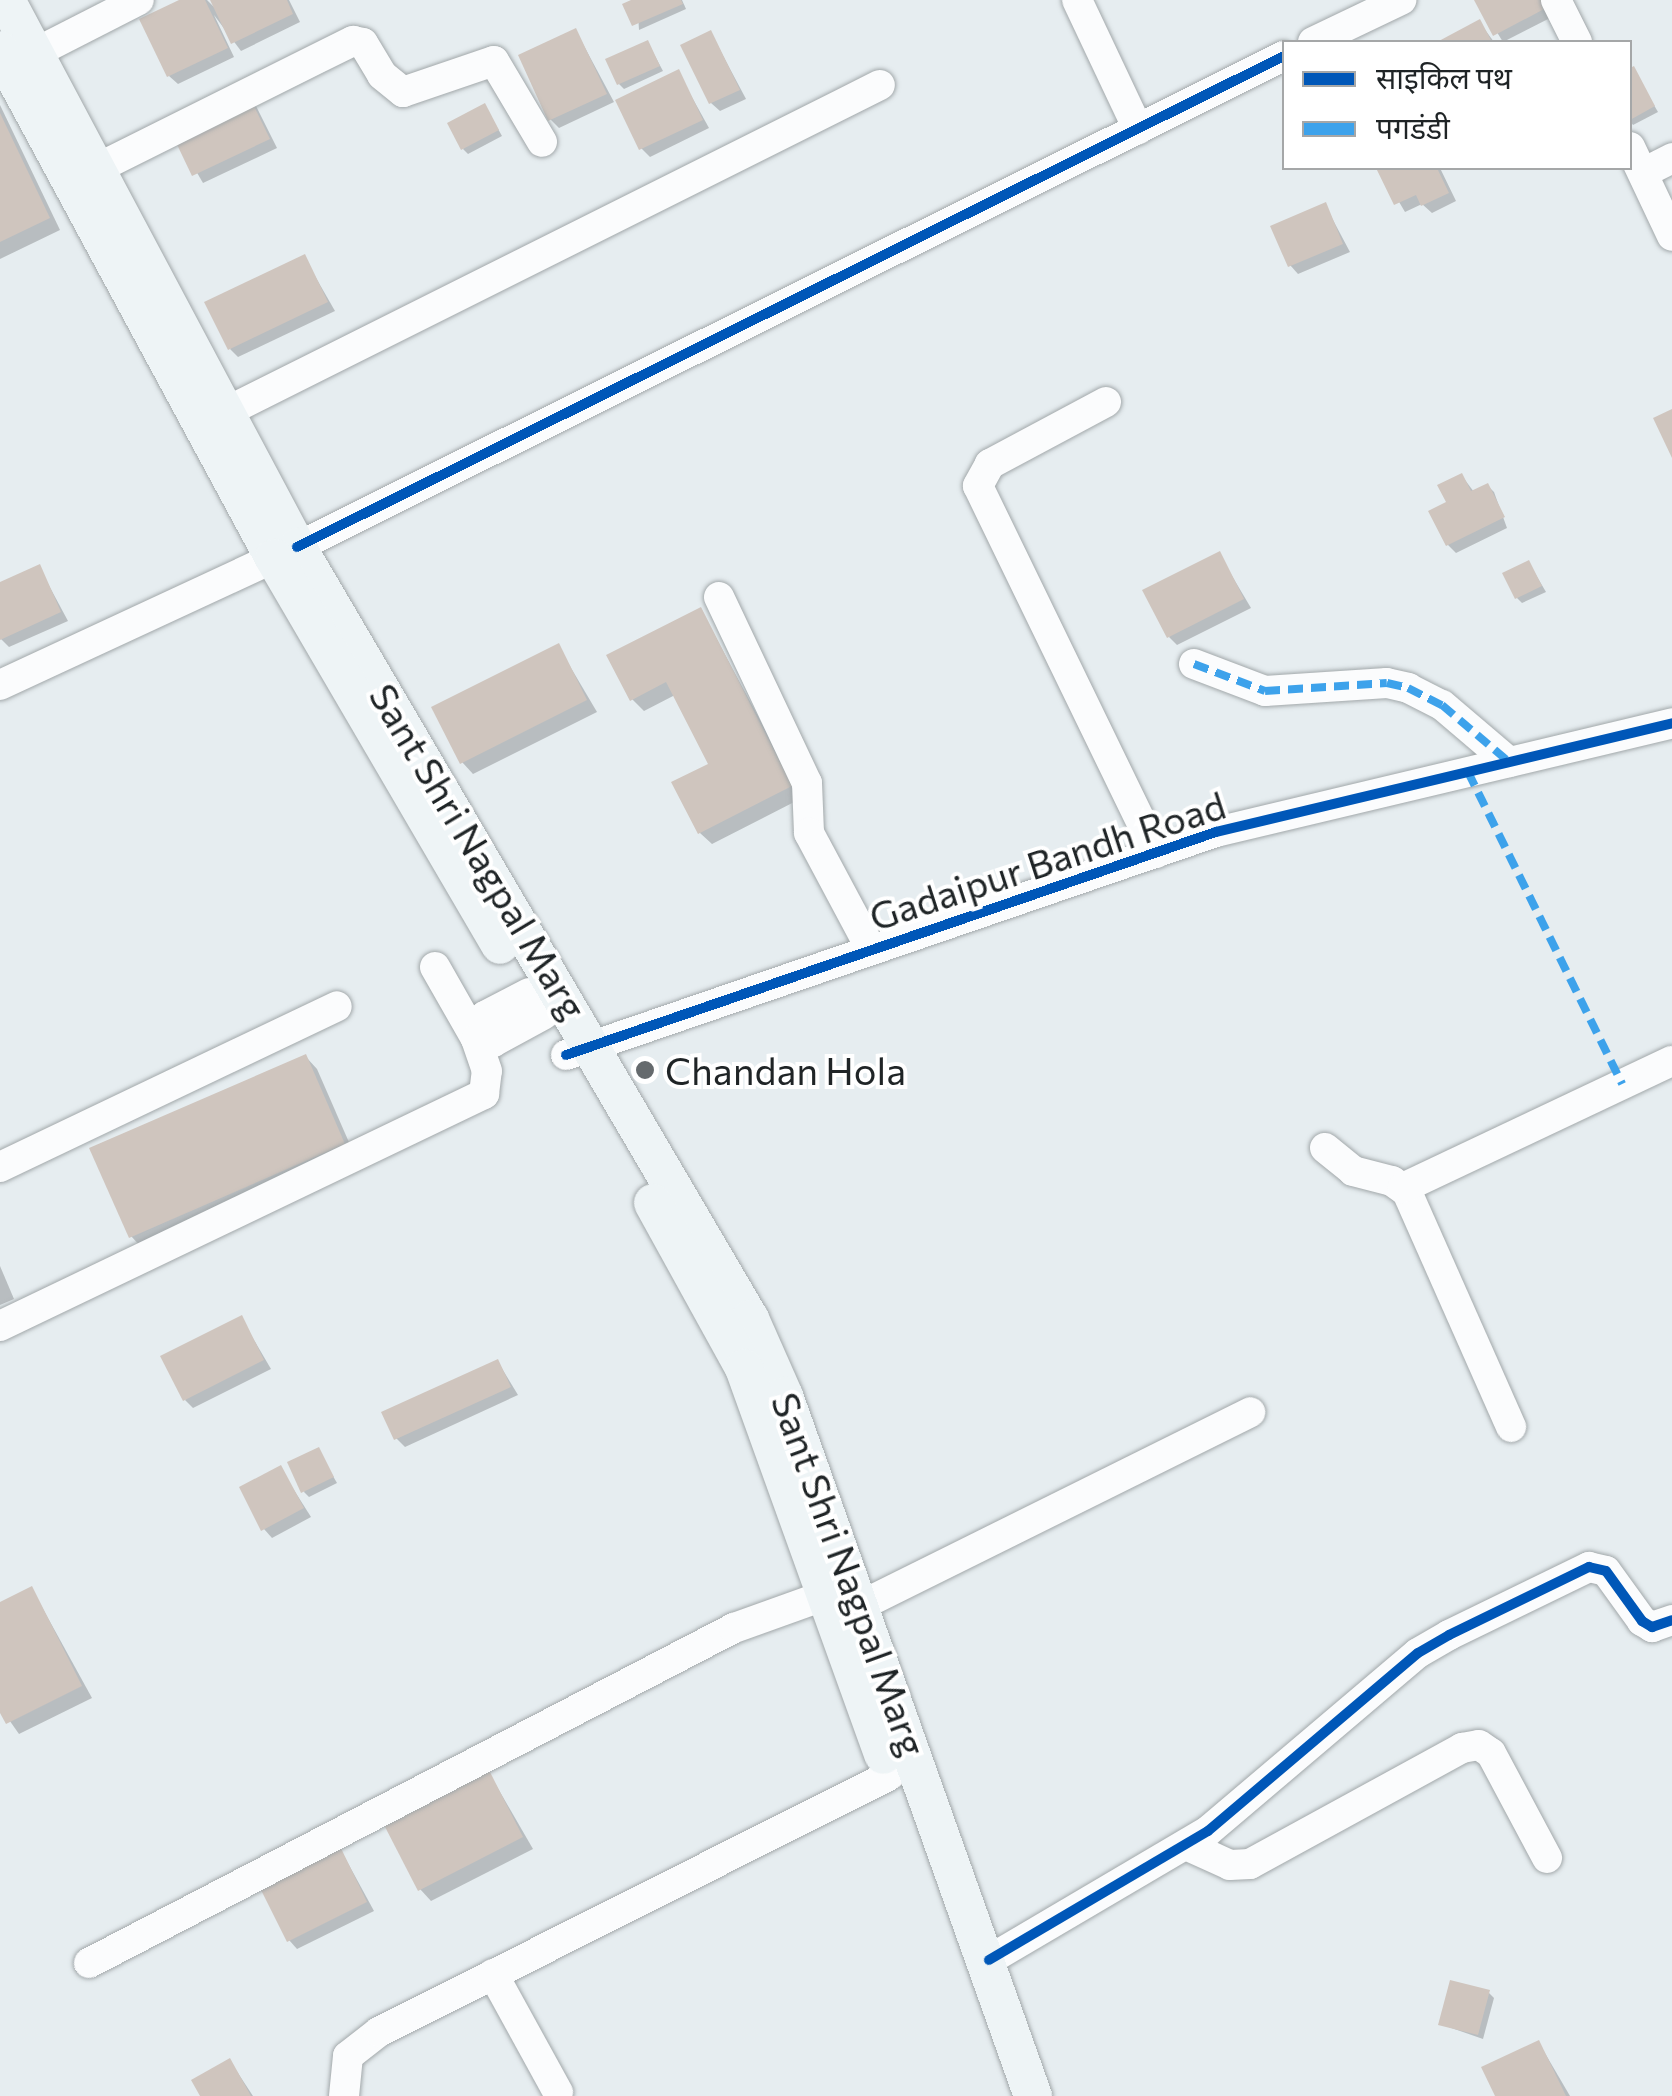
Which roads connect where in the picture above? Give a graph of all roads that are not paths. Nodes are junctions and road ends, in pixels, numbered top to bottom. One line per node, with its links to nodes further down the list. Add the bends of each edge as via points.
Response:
1 (6, 0): 8 (main road, Sant Shri Nagpal Marg)
2 (139, 0): 8 (street)
3 (1077, 0): 11 (street)
4 (1401, 0): 6 (street)
5 (1556, 0): 7 (street)
6 (1316, 40)
7 (1576, 40)
8 (16, 52): 15 (main road, Sant Shri Nagpal Marg); 19 (main road, Sant Shri Nagpal Marg)
9 (1282, 57): 11 (street)
10 (880, 85): 18 (street)
11 (1138, 129): 19 (street)
12 (542, 142): 15 (street, via 494,61 403,92 382,75 363,44 353,41)
13 (1672, 158): 14 (street)
14 (1636, 160): 16 (street)
15 (92, 171): 18 (main road, Sant Shri Nagpal Marg)
16 (1672, 236)
17 (1106, 402): 25 (street, via 990,464 978,486)
18 (226, 412): 19 (main road, Sant Shri Nagpal Marg)
19 (285, 552): 22 (street); 28 (main road, Sant Shri Nagpal Marg); 31 (main road, Sant Shri Nagpal Marg)
20 (719, 597): 26 (street, via 807,783 804,812 813,842)
21 (1194, 664): 24 (street, via 1264,691 1386,683 1408,688 1442,705)
22 (0, 685)
23 (1672, 722): 24 (street, Gadaipur Bandh Road)
24 (1509, 762): 25 (street, Gadaipur Bandh Road)
25 (1156, 853): 26 (street, Gadaipur Bandh Road)
26 (871, 950): 31 (street, Gadaipur Bandh Road)
27 (435, 967): 30 (street)
28 (536, 1004): 30 (street, via 493,1042); 31 (main road, Sant Shri Nagpal Marg)
29 (337, 1006): 34 (street)
30 (480, 1038): 36 (street, via 484,1094)
31 (578, 1050): 39 (main road, Sant Shri Nagpal Marg, via 756,1332)
32 (1672, 1061): 35 (street)
33 (1325, 1148): 35 (street, via 1352,1171)
34 (0, 1167)
35 (1403, 1188): 38 (street)
36 (0, 1326)
37 (1250, 1412): 39 (street)
38 (1511, 1427)
39 (842, 1601): 41 (main road, Sant Shri Nagpal Marg); 44 (main road, Sant Shri Nagpal Marg); 45 (street, via 734,1628)
40 (1672, 1620): 42 (street, via 1652,1627 1642,1621 1606,1571 1589,1567 1418,1653)
41 (890, 1775): 46 (street); 49 (main road, Sant Shri Nagpal Marg)
42 (1186, 1844): 43 (street, via 1230,1865 1250,1864 1462,1748 1479,1745 1491,1752); 44 (street)
43 (1546, 1858)
44 (989, 1960): 50 (main road, Sant Shri Nagpal Marg)
45 (89, 1963)
46 (493, 1974): 47 (street); 48 (street, via 360,2044 342,2071)
47 (558, 2092)
48 (344, 2096)
49 (1006, 2096)
50 (1034, 2096)

